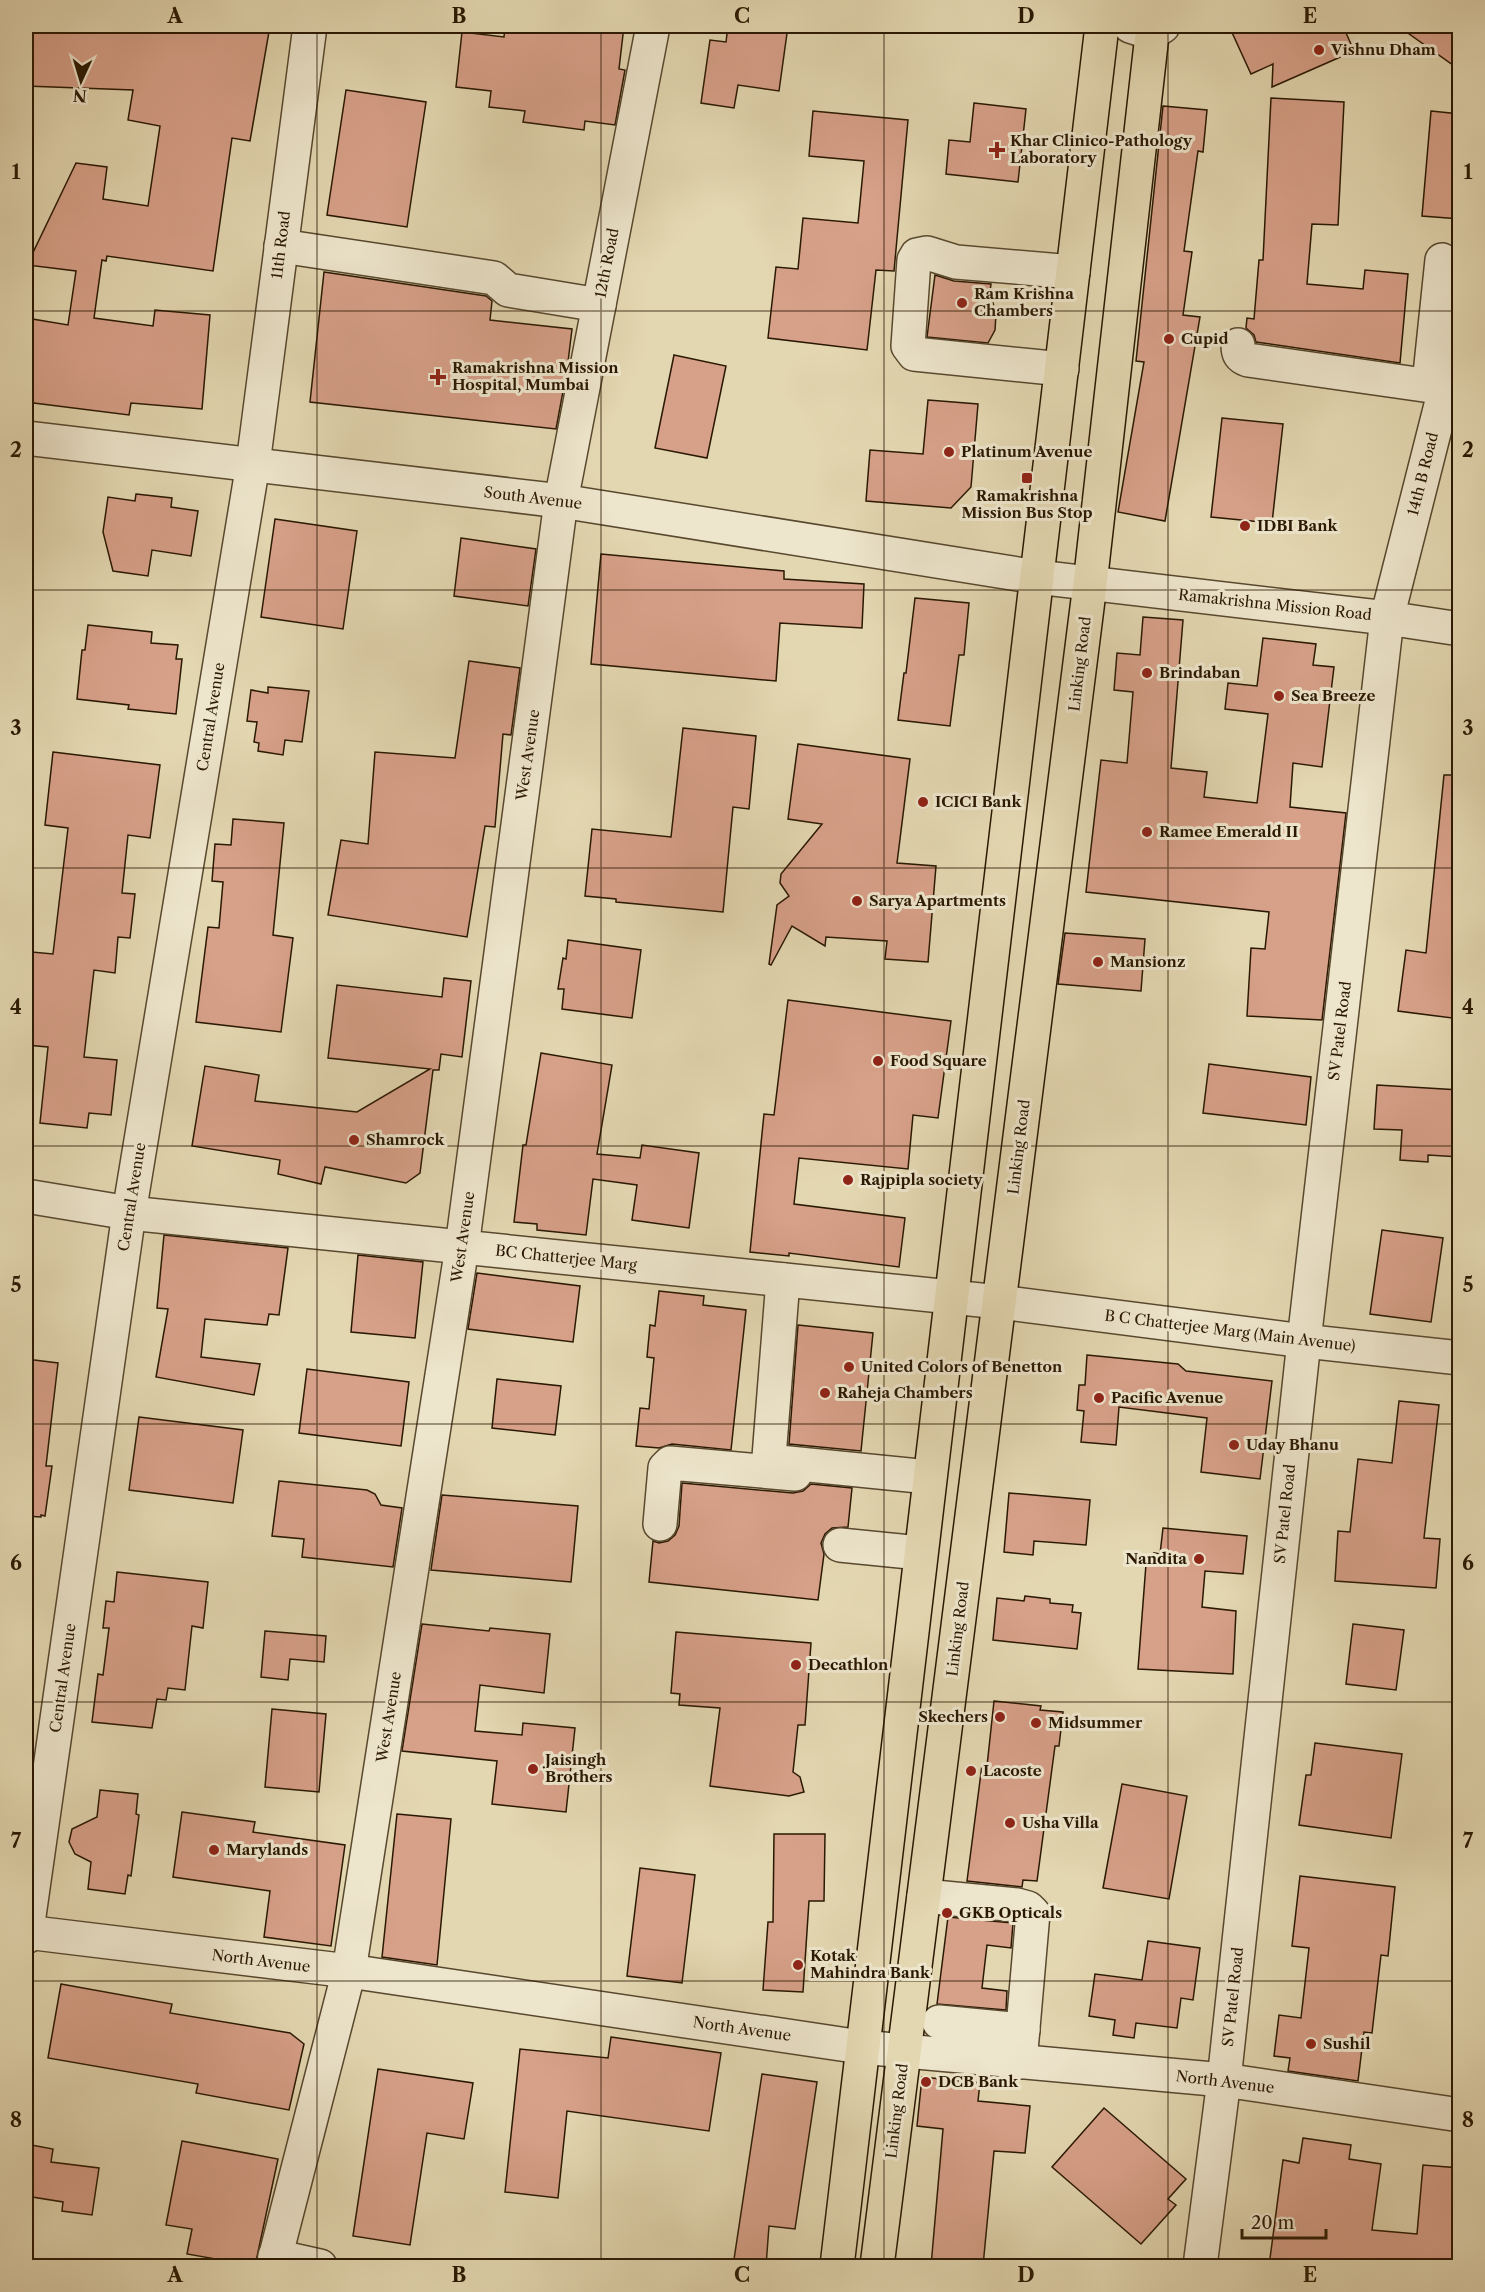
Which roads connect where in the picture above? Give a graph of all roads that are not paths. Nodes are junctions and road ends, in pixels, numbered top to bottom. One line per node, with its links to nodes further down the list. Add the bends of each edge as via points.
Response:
1 (310, 26): 5 (street, 11th Road)
2 (653, 26): 8 (street, 12th Road)
3 (1102, 26): 7 (main road)
4 (1150, 27): 17 (main road, Linking Road)
5 (281, 246): 8 (street, via 494,278 508,290); 14 (street, 11th Road)
6 (1445, 260): 12 (street)
7 (1073, 272): 11 (main road); 11 (street, via 956,262 927,253 914,260 908,346 914,354)
8 (599, 305): 15 (street, 12th Road)
9 (1238, 345): 12 (street, via 1241,357 1248,360)
10 (1457, 348): 12 (street, 14th B Road)
11 (1062, 369): 16 (main road)
12 (1437, 387): 18 (street, 14th B Road)
13 (26, 438): 14 (street, South Avenue)
14 (253, 464): 15 (street, South Avenue); 21 (street, Central Avenue)
15 (561, 501): 16 (street, South Avenue); 22 (street, West Avenue)
16 (1037, 578): 17 (street, South Avenue); 24 (main road)
17 (1090, 584): 18 (street, Ramakrishna Mission Road); 25 (main road, Linking Road)
18 (1387, 618): 19 (street, Ramakrishna Mission Road); 26 (street, SV Patel Road)
19 (1460, 629)
20 (26, 1196): 21 (street, BC Chatterjee Marg)
21 (129, 1213): 22 (street, BC Chatterjee Marg); 33 (street, Central Avenue)
22 (462, 1247): 23 (street, BC Chatterjee Marg); 34 (street, West Avenue)
23 (783, 1280): 24 (street, BC Chatterjee Marg); 28 (street, via 769,1457 779,1462)
24 (951, 1297): 25 (street, BC Chatterjee Marg); 28 (main road)
25 (1000, 1302): 26 (street, B C Chatterjee Marg (Main Avenue)); 32 (main road, Linking Road)
26 (1304, 1341): 27 (street, B C Chatterjee Marg (Main Avenue)); 40 (street, SV Patel Road)
27 (1460, 1358)
28 (929, 1482): 29 (street, via 674,1463 665,1468); 31 (main road)
29 (660, 1524)
30 (840, 1545): 31 (street)
31 (920, 1553): 37 (main road)
32 (924, 1896): 36 (street, via 1017,1905 1033,1913); 38 (main road, Linking Road)
33 (26, 1934): 34 (street, North Avenue)
34 (349, 1971): 37 (street, North Avenue); 42 (street, West Avenue)
35 (939, 2022): 36 (street)
36 (1023, 2030): 39 (street)
37 (861, 2047): 38 (street, North Avenue); 44 (main road)
38 (904, 2052): 39 (street, North Avenue); 45 (main road, Linking Road)
39 (1020, 2062): 40 (street, North Avenue)
40 (1224, 2080): 41 (street, North Avenue); 46 (street, SV Patel Road)
41 (1460, 2115)
42 (274, 2261): 43 (street)
43 (320, 2266)
44 (837, 2266)
45 (877, 2266)
46 (1200, 2266)

